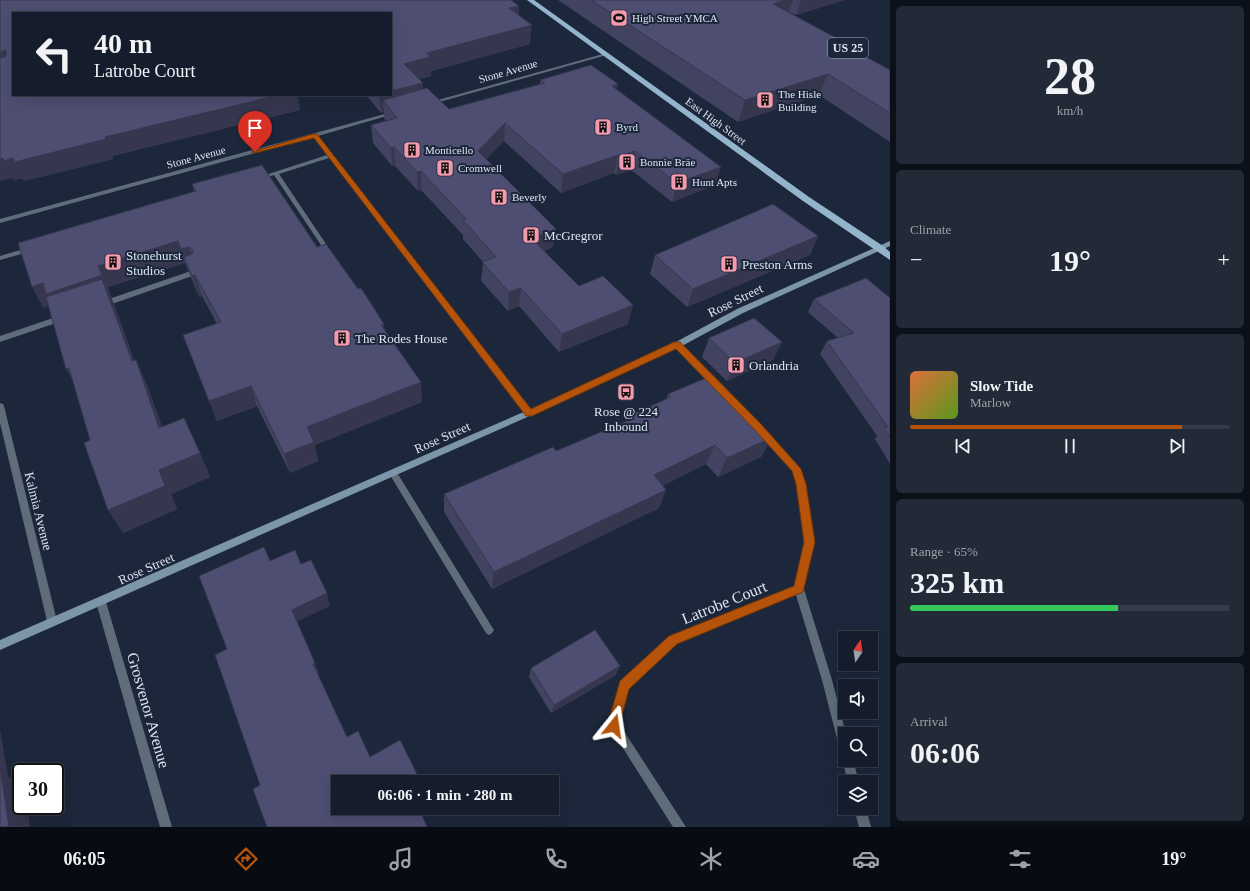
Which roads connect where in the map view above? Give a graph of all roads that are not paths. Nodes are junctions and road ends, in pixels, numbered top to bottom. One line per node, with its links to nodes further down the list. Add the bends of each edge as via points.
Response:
1 (530, 0): 2 (main road, East High Street)
2 (605, 55): 3 (street, Stone Avenue); 13 (main road, East High Street, via 806,199)
3 (422, 105)
4 (399, 112): 5 (street, Stone Avenue)
5 (315, 135): 6 (street); 9 (street, Stone Avenue)
6 (330, 156): 7 (street); 23 (street)
7 (276, 173): 8 (street); 11 (street)
8 (254, 180)
9 (0, 221)
10 (890, 243): 13 (main road, Rose Street)
11 (323, 244)
12 (37, 247): 15 (street)
13 (880, 248): 14 (main road, East High Street); 20 (main road, Rose Street, via 740,311)
14 (890, 257)
15 (0, 258)
16 (196, 272): 17 (street)
17 (93, 307)
18 (71, 315): 19 (street)
19 (0, 339)
20 (677, 345): 21 (street); 23 (main road, Rose Street)
21 (720, 389)
22 (0, 406): 28 (street, Kalmia Avenue)
23 (529, 413): 25 (main road, Rose Street)
24 (757, 426): 26 (street, via 796,469 801,484 810,542)
25 (393, 473): 27 (main road, Rose Street); 29 (street)
26 (799, 589): 31 (street); 34 (street, Latrobe Court, via 673,640 624,685 614,726)
27 (101, 602): 28 (main road, Rose Street); 33 (street, Grosvenor Avenue)
28 (52, 621): 30 (main road, Rose Street)
29 (489, 630)
30 (0, 644)
31 (839, 727)
32 (862, 815): 35 (street)
33 (166, 827)
34 (680, 827)
35 (865, 827)

